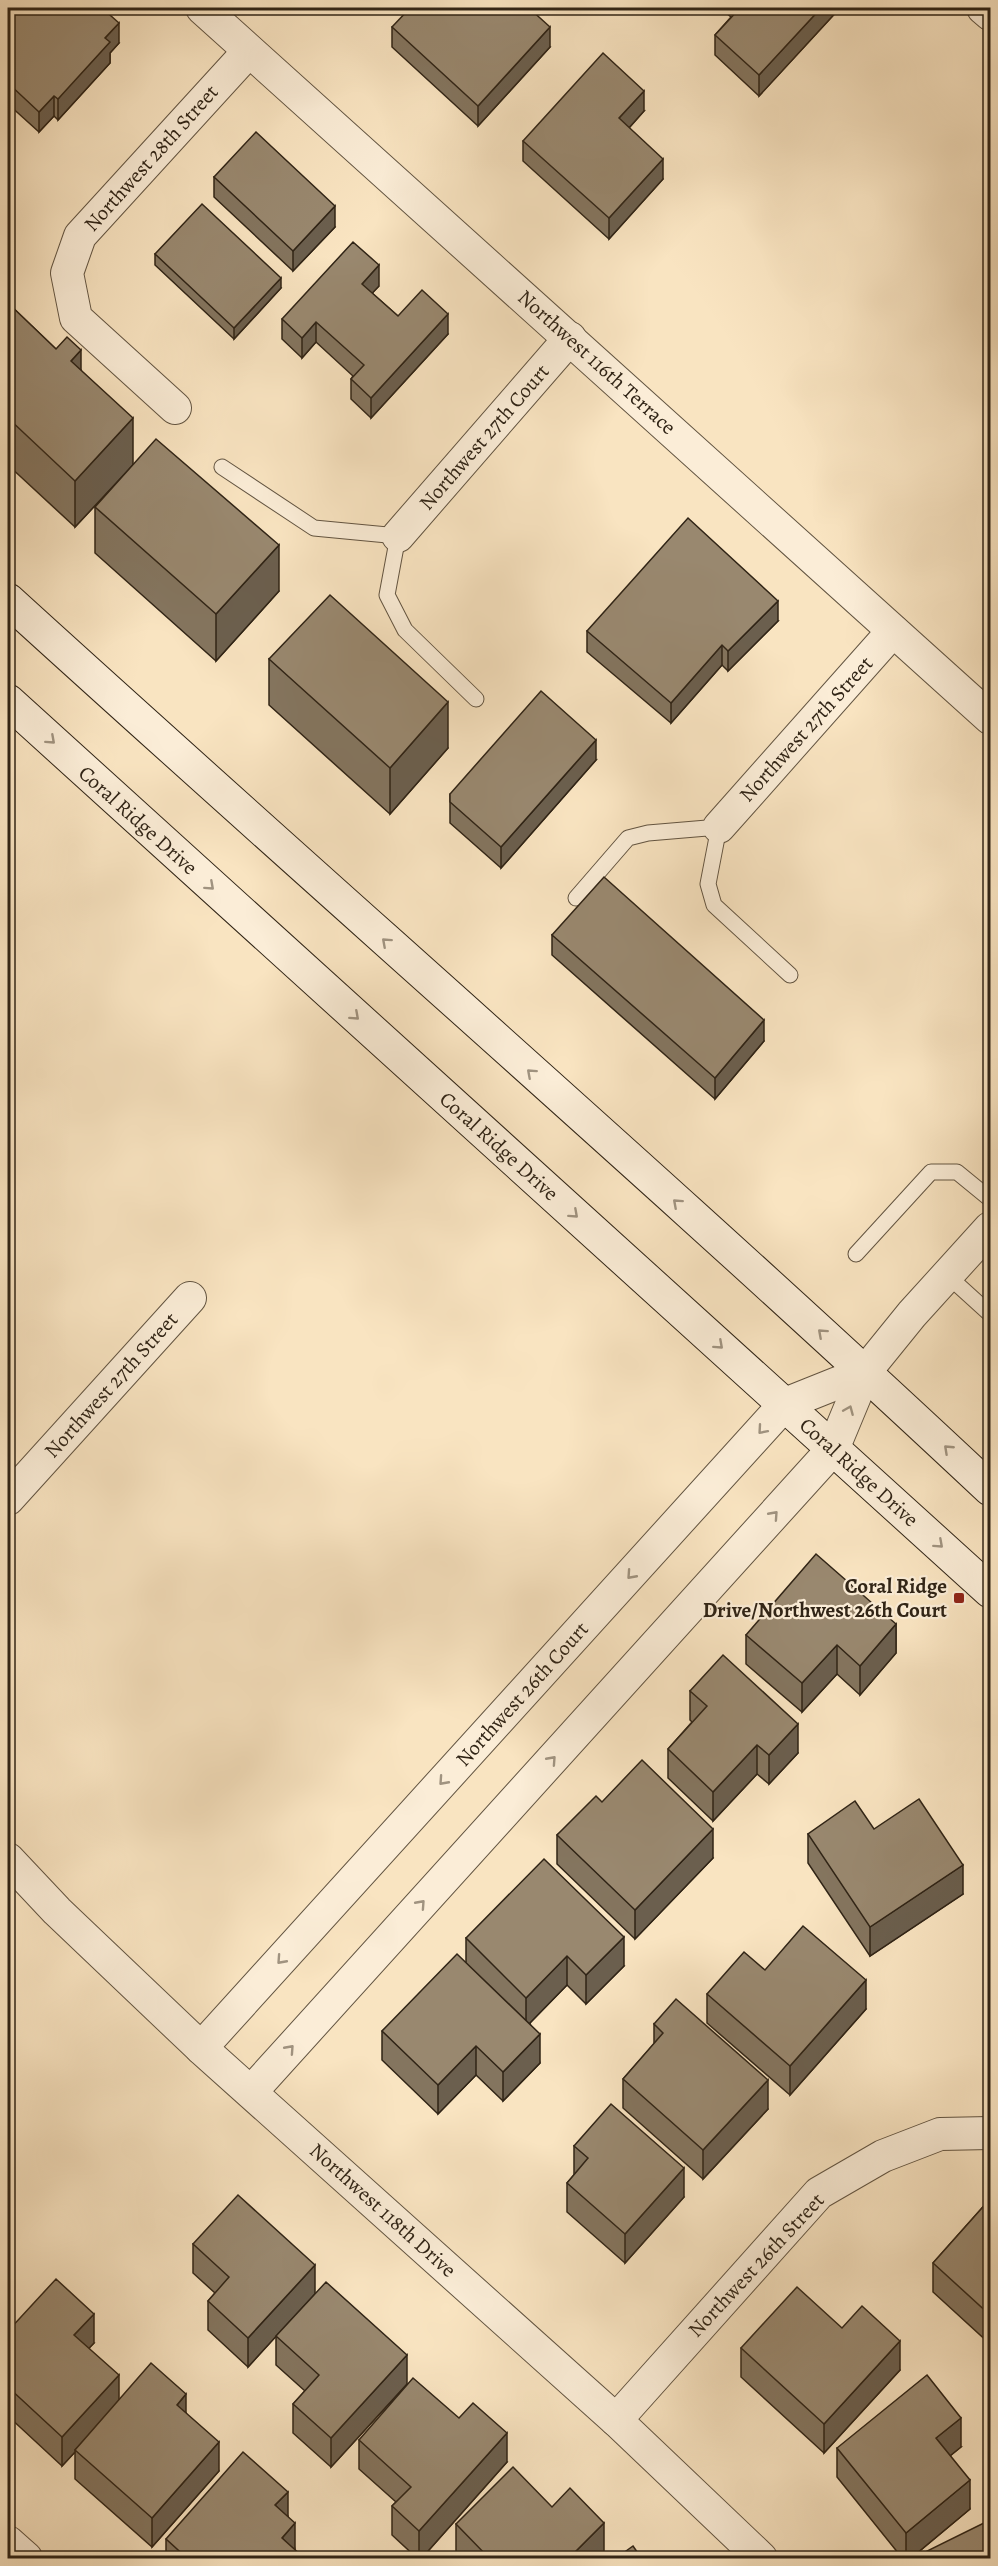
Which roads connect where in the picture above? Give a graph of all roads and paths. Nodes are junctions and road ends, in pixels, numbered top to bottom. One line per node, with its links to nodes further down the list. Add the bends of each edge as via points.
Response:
1 (202, 8): 4 (street, Northwest 116th Terrace)
2 (983, 8): 3 (street)
3 (990, 14)
4 (249, 51): 5 (street, Northwest 116th Terrace); 6 (street, Northwest 28th Street, via 80,236 68,273 76,318)
5 (570, 338): 8 (street, Northwest 27th Court); 10 (street, Northwest 116th Terrace)
6 (175, 408)
7 (222, 467): 8 (lane, via 314,528)
8 (398, 536): 11 (lane, via 387,595 405,630)
9 (8, 600): 23 (main road, one-way to 9)
10 (893, 631): 13 (street, Northwest 116th Terrace); 14 (street, Northwest 27th Street)
11 (476, 699)
12 (8, 701): 24 (main road, Coral Ridge Drive, one-way to 24)
13 (990, 718)
14 (719, 827): 15 (lane, via 628,838); 16 (lane, via 708,884 714,905)
15 (576, 898)
16 (790, 975)
17 (990, 1199): 19 (lane, via 957,1172 931,1172)
18 (990, 1228): 20 (street, Northwest 26th Court)
19 (856, 1254)
20 (947, 1275): 22 (lane); 23 (street, Northwest 26th Court)
21 (190, 1298): 27 (street, Northwest 27th Street)
22 (990, 1314)
23 (865, 1372): 24 (street, Northwest 26th Court); 25 (street, Northwest 26th Court, one-way to 23); 26 (main road, one-way to 23)
24 (785, 1404): 25 (main road, Coral Ridge Drive); 30 (street, Northwest 26th Court, one-way to 30)
25 (834, 1449): 28 (main road, Coral Ridge Drive, one-way to 28); 31 (street, Northwest 26th Court, one-way to 25)
26 (990, 1489)
27 (8, 1499)
28 (990, 1591)
29 (8, 1860): 30 (street, Northwest 118th Drive)
30 (201, 2048): 31 (street, Northwest 118th Drive)
31 (251, 2092): 33 (street, Northwest 118th Drive)
32 (990, 2133): 33 (street, Northwest 26th Street, via 940,2134 883,2156 819,2193)
33 (616, 2420): 36 (street, Northwest 118th Drive)
34 (8, 2542): 35 (street)
35 (26, 2559)
36 (761, 2559)

